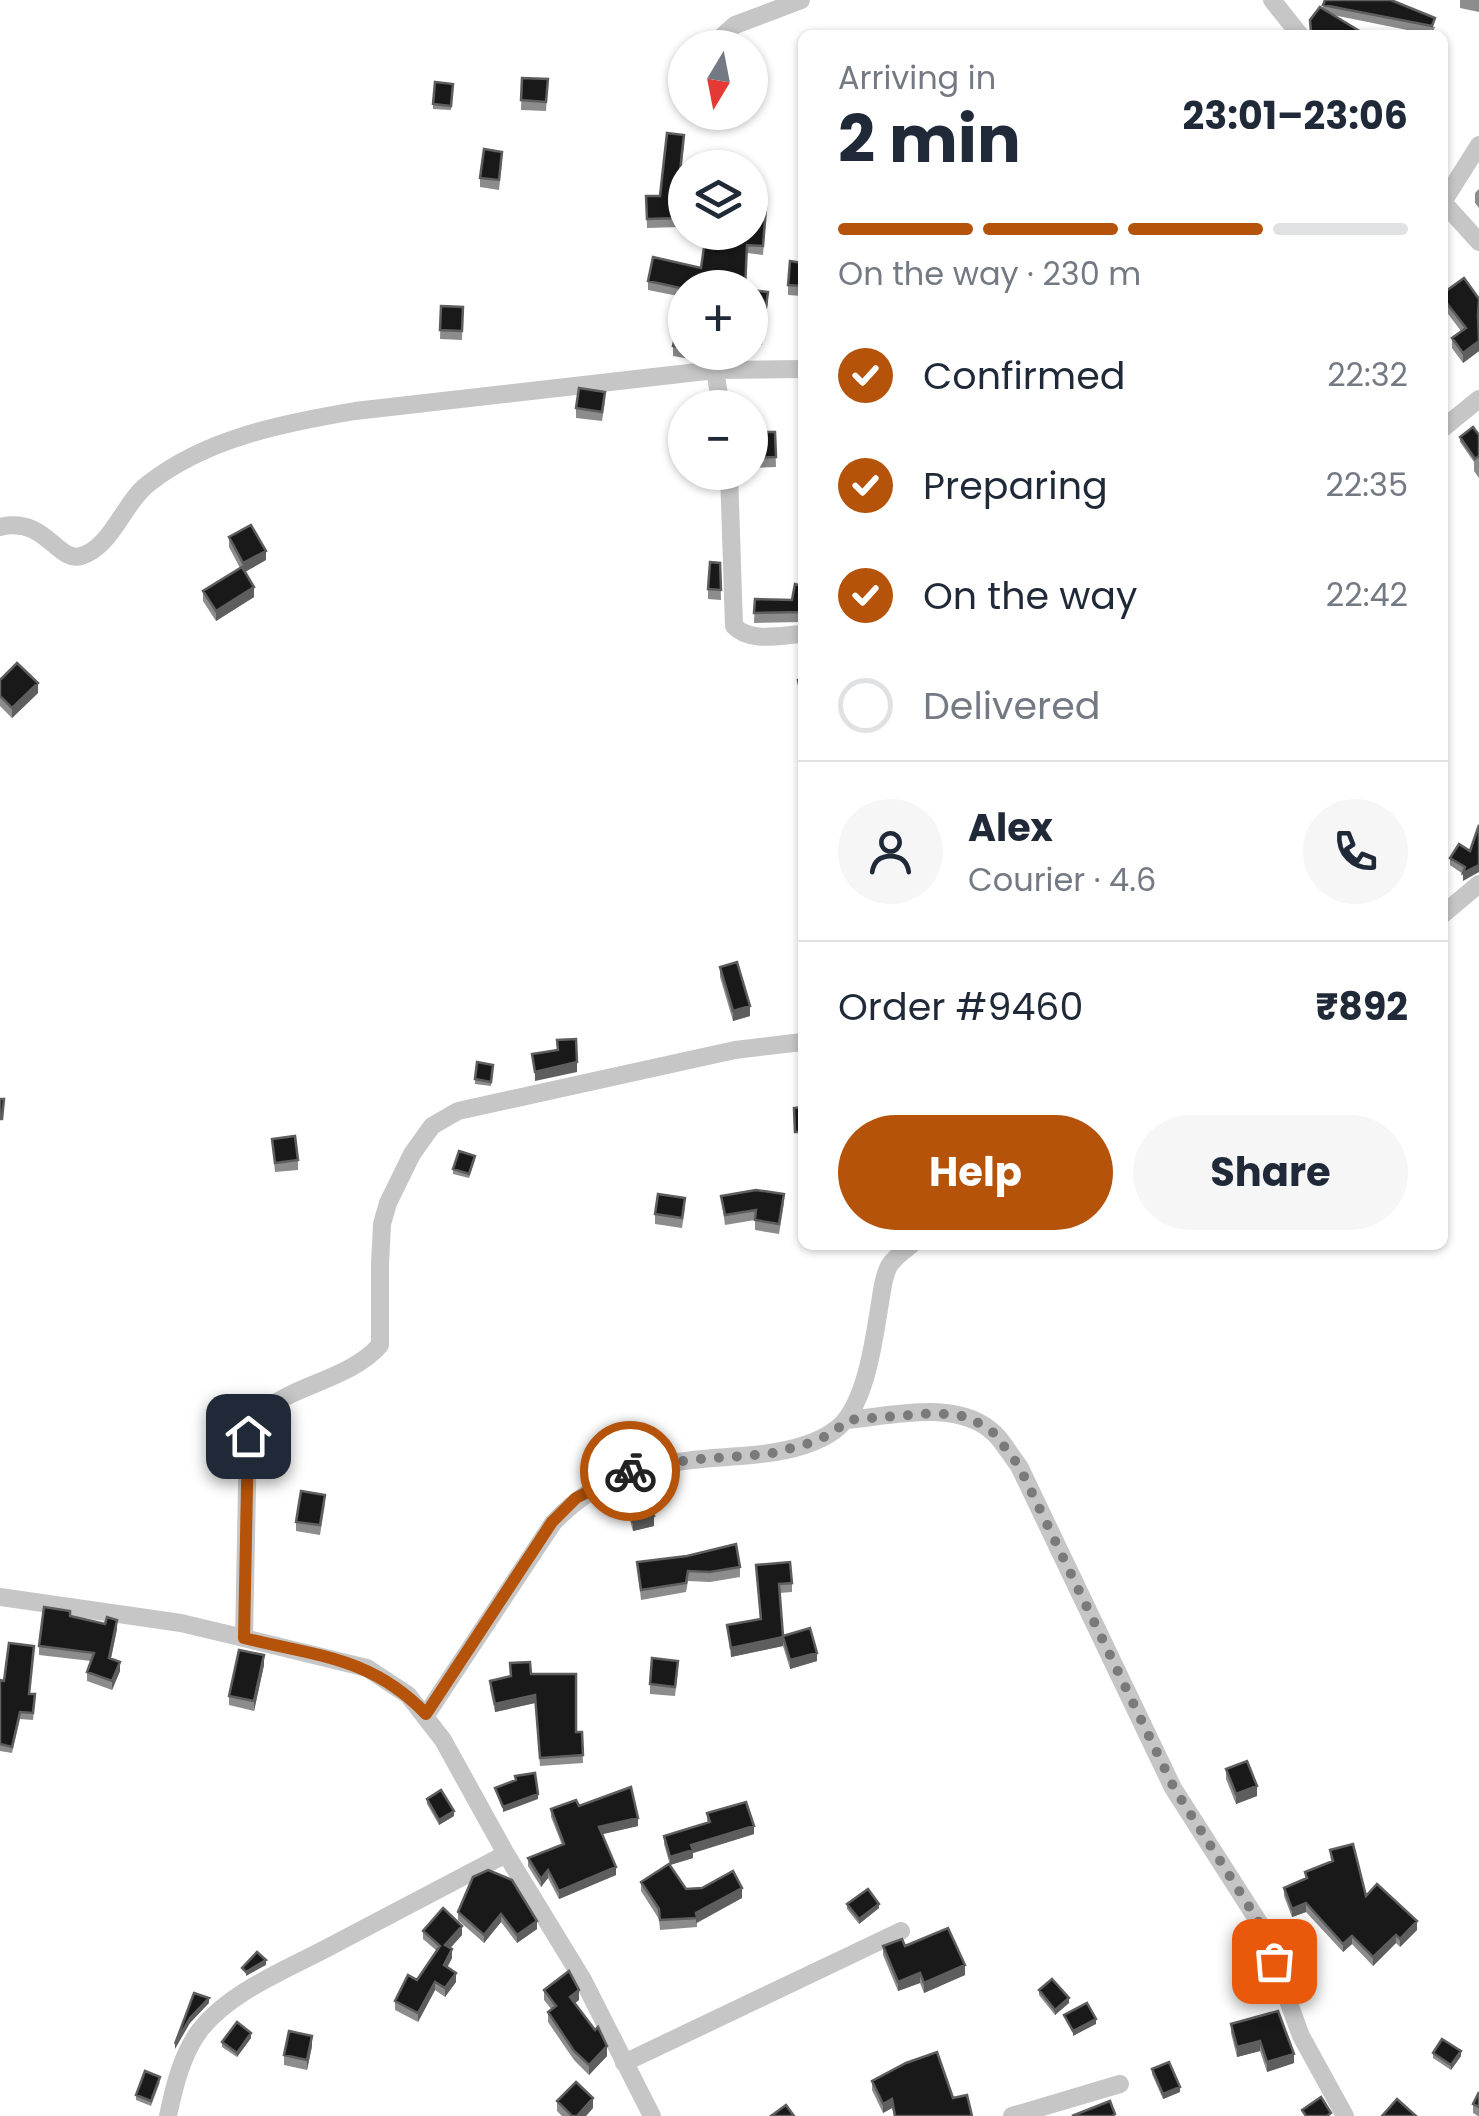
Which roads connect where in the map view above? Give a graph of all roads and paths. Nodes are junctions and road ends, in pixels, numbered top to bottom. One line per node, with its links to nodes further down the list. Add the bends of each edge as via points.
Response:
1 (801, 0): 3 (street)
2 (1272, 0): 4 (street)
3 (730, 30)
4 (1296, 30)
5 (1479, 145): 6 (street)
6 (1448, 193)
7 (1448, 207): 8 (street)
8 (1479, 242)
9 (768, 369): 10 (street)
10 (798, 369)
11 (715, 370): 12 (street); 16 (street, via 355,411 248,434 145,486 102,541 81,556 28,525)
12 (718, 390)
13 (1479, 398): 14 (street)
14 (1448, 424)
15 (730, 490): 17 (street, via 734,626 754,636)
16 (0, 528)
17 (798, 634)
18 (1479, 884): 19 (street)
19 (1448, 911)
20 (798, 1042): 24 (street, via 735,1050 458,1111 432,1126 397,1180 382,1224 380,1345 354,1366 263,1411 248,1436)
21 (906, 1250): 22 (street, via 888,1267 863,1382)
22 (847, 1420): 25 (street, via 814,1442 769,1454 652,1466 576,1498 552,1522); 33 (street, via 969,1417 994,1433 1019,1466 1174,1788 1260,1924 1301,2036)
23 (0, 1597): 24 (street)
24 (244, 1638): 25 (street, via 366,1668)
25 (426, 1714): 26 (street)
26 (506, 1854): 28 (street, via 584,1980); 30 (street, via 282,1972 212,2017 186,2055)
27 (901, 1932): 28 (street)
28 (624, 2063): 31 (street)
29 (1120, 2084): 32 (street)
30 (168, 2116)
31 (652, 2116)
32 (1012, 2116)
33 (1345, 2116)

